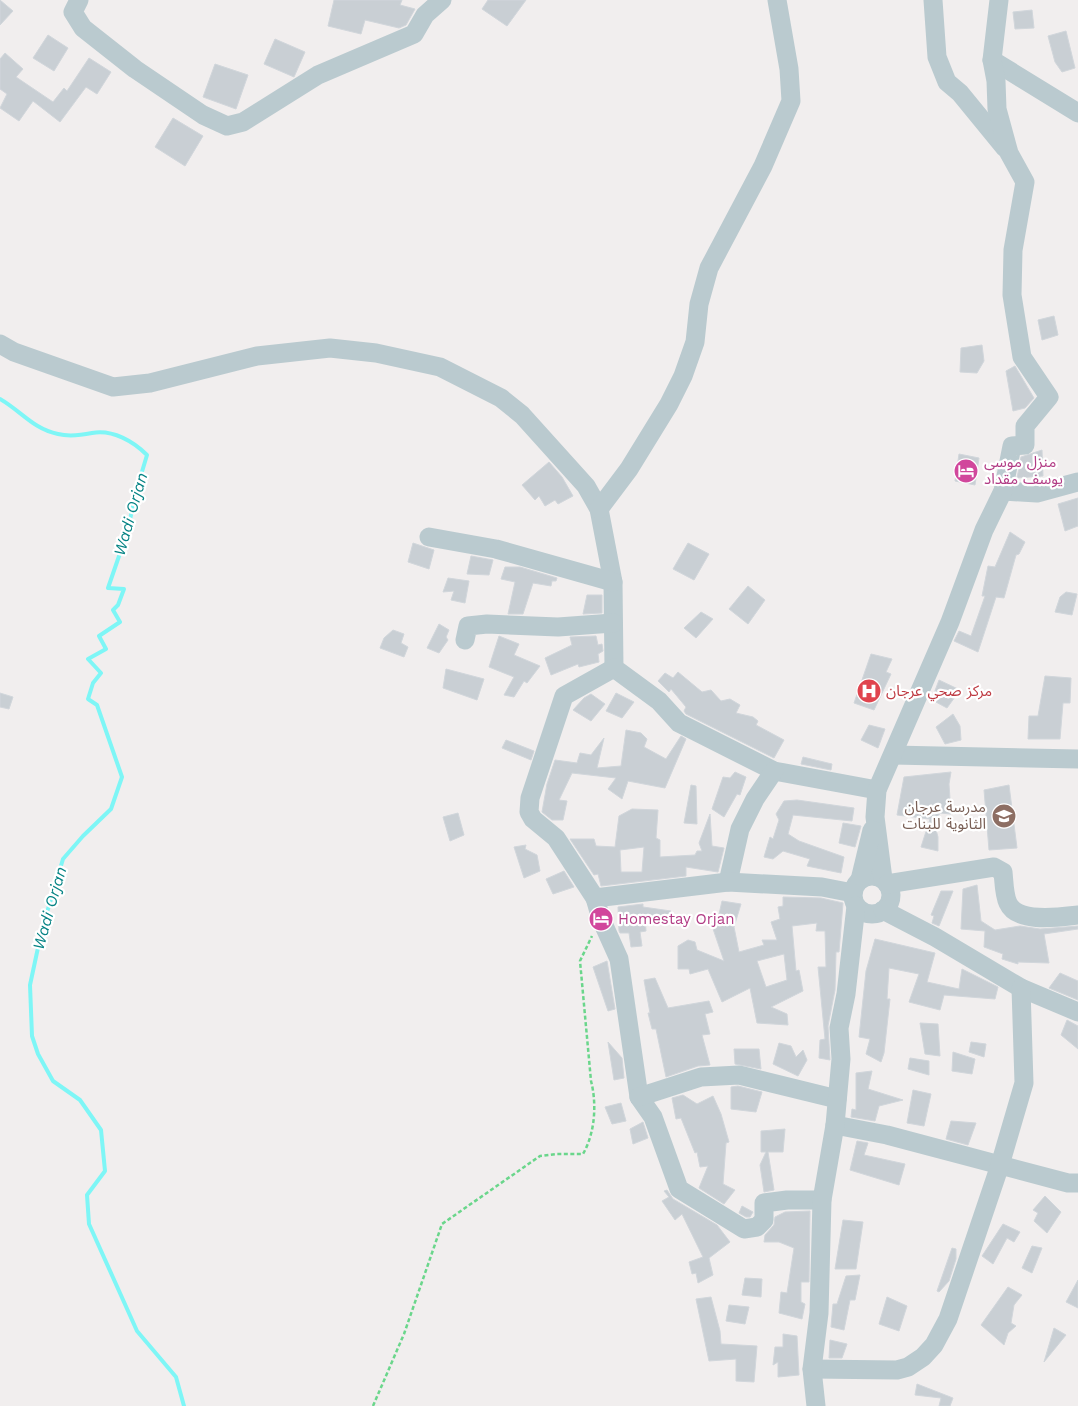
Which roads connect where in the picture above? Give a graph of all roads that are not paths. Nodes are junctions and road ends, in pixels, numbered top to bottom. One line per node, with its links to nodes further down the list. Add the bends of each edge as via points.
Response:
1 (79, 0): 2 (street, via 73,12 83,28 164,90 227,126 243,122 318,75 414,34 425,15)
2 (442, 0)
3 (777, 0): 12 (street, via 792,101 763,166 709,268 699,304 695,342 680,383 629,469)
4 (933, 0): 8 (street, via 937,57 947,82 960,93)
5 (999, 0): 6 (street)
6 (992, 60): 7 (street); 8 (street, via 997,108)
7 (1078, 113)
8 (1009, 153): 11 (street, via 1025,182 1013,250 1012,296 1022,357 1049,397 1025,426 1025,445 1012,446)
9 (0, 344): 12 (street, via 113,388 150,383 257,356 330,348 376,353 440,367 501,398 522,415 586,486)
10 (1078, 482): 11 (street, via 1037,493)
11 (1003, 491): 18 (street, via 984,530 950,622)
12 (599, 509): 14 (street)
13 (430, 537): 14 (street, via 496,549)
14 (612, 582): 15 (street)
15 (613, 623): 16 (street, via 468,626); 17 (street)
16 (465, 640)
17 (614, 668): 20 (street, via 658,701 679,723); 26 (street, via 564,696 529,812 556,838)
18 (893, 755): 19 (street); 21 (street)
19 (1078, 759)
20 (774, 771): 21 (street); 23 (street, via 740,829)
21 (877, 790): 22 (street)
22 (876, 817): 24 (street); 25 (street)
23 (728, 882): 25 (street, via 822,887); 26 (street)
24 (885, 882): 25 (street, via 875,876); 27 (street, via 890,898); 28 (street, via 994,867 1003,872 1007,903 1016,912 1031,917)
25 (856, 893): 27 (street, via 860,910 872,914); 32 (street, via 846,994 839,1028 841,1059)
26 (595, 898): 31 (street, via 600,919 619,959)
27 (883, 910): 29 (street)
28 (1078, 916)
29 (1021, 988): 30 (street); 34 (street, via 1024,1083)
30 (1078, 1012)
31 (639, 1097): 32 (street, via 701,1077 738,1075); 36 (street, via 653,1117 679,1189 744,1229 757,1227 764,1220 764,1203)
32 (837, 1099): 33 (street)
33 (835, 1125): 34 (street, via 887,1135); 36 (street)
34 (1000, 1165): 35 (street, via 1068,1184); 37 (street, via 948,1319 934,1345 923,1357 897,1370)
35 (1078, 1183)
36 (822, 1200): 37 (street, via 819,1313)
37 (812, 1369): 38 (street)
38 (816, 1406)

